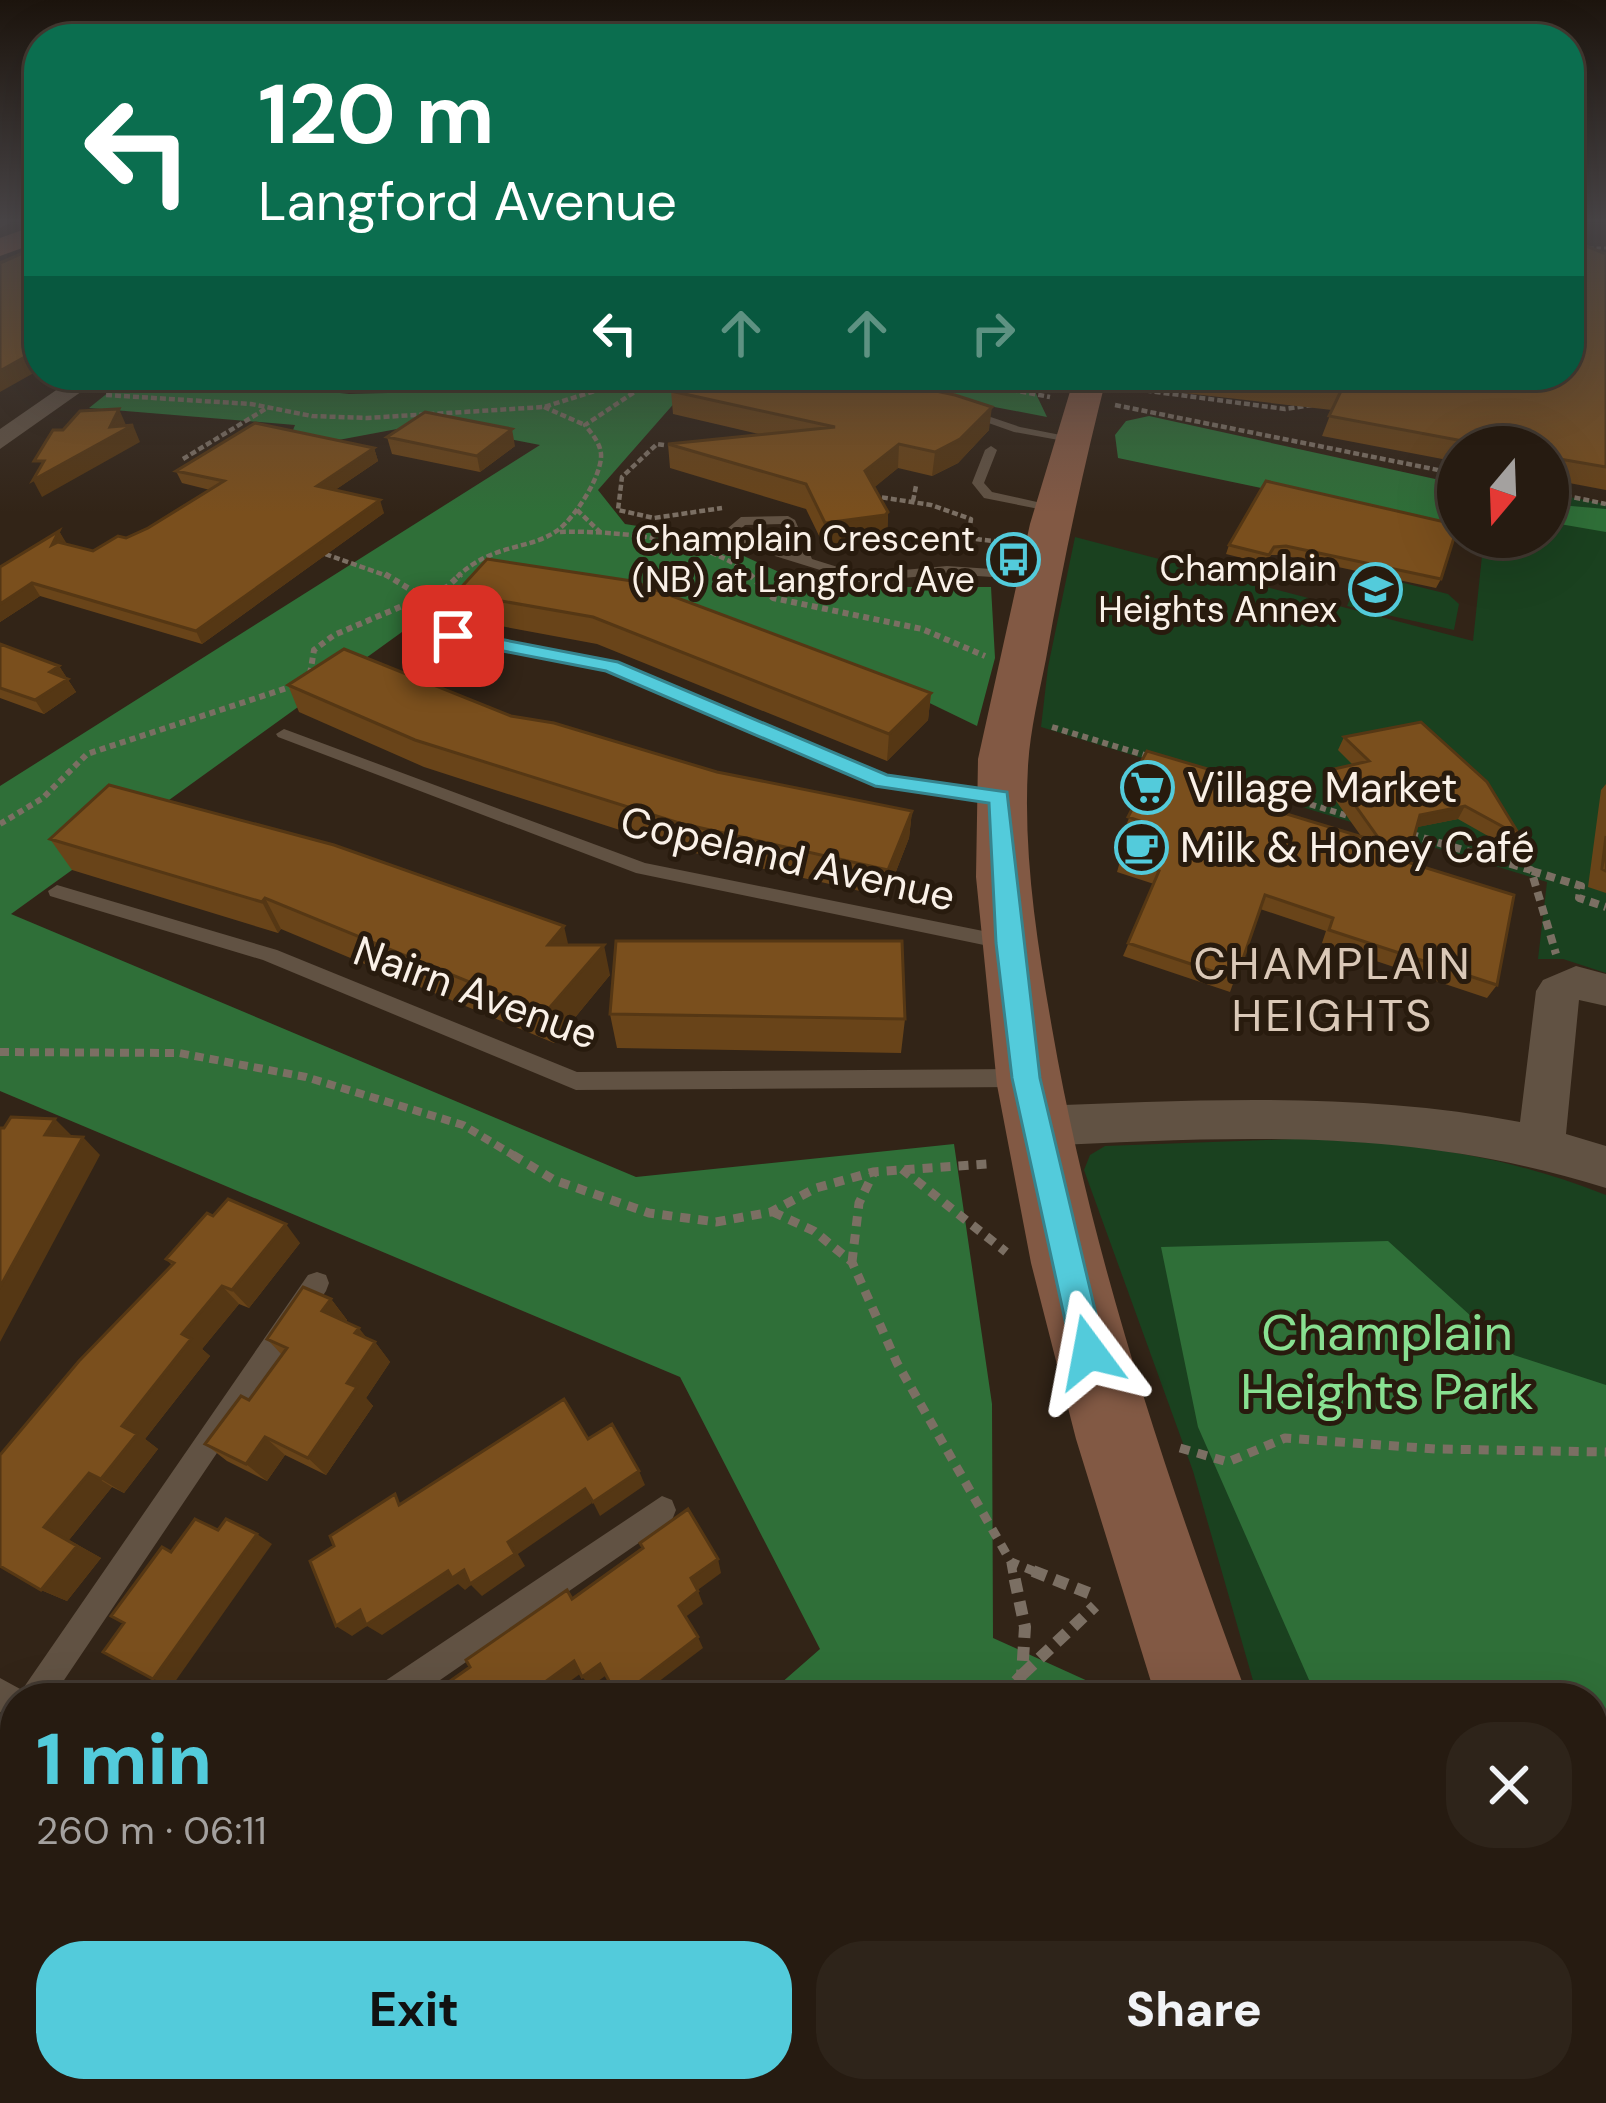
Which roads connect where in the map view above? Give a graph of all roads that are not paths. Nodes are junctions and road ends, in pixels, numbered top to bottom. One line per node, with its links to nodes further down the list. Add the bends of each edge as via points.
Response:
1 (83, 390): 4 (street)
2 (1086, 399): 3 (lane, via 1018,430); 6 (street)
3 (955, 409)
4 (0, 442)
5 (991, 450): 6 (lane, via 978,483)
6 (1038, 543): 7 (lane, via 947,570 860,578); 10 (street)
7 (806, 562): 7 (lane, via 751,544 736,528 741,521 788,520)
8 (453, 636): 10 (lane, via 611,666 883,781)
9 (284, 734): 12 (lane, Copeland Avenue, via 642,869)
10 (1000, 797): 12 (street)
11 (57, 891): 14 (lane, Nairn Avenue, via 270,955 576,1081)
12 (1009, 943): 14 (street)
13 (1606, 990): 15 (street, via 1576,982 1558,991)
14 (1017, 1123): 15 (street, via 1278,1114 1403,1120); 21 (street)
15 (1541, 1144): 16 (street)
16 (1606, 1167)
17 (317, 1283): 19 (lane)
18 (662, 1510): 20 (lane)
19 (44, 1683)
20 (409, 1683)
21 (1197, 1683)

